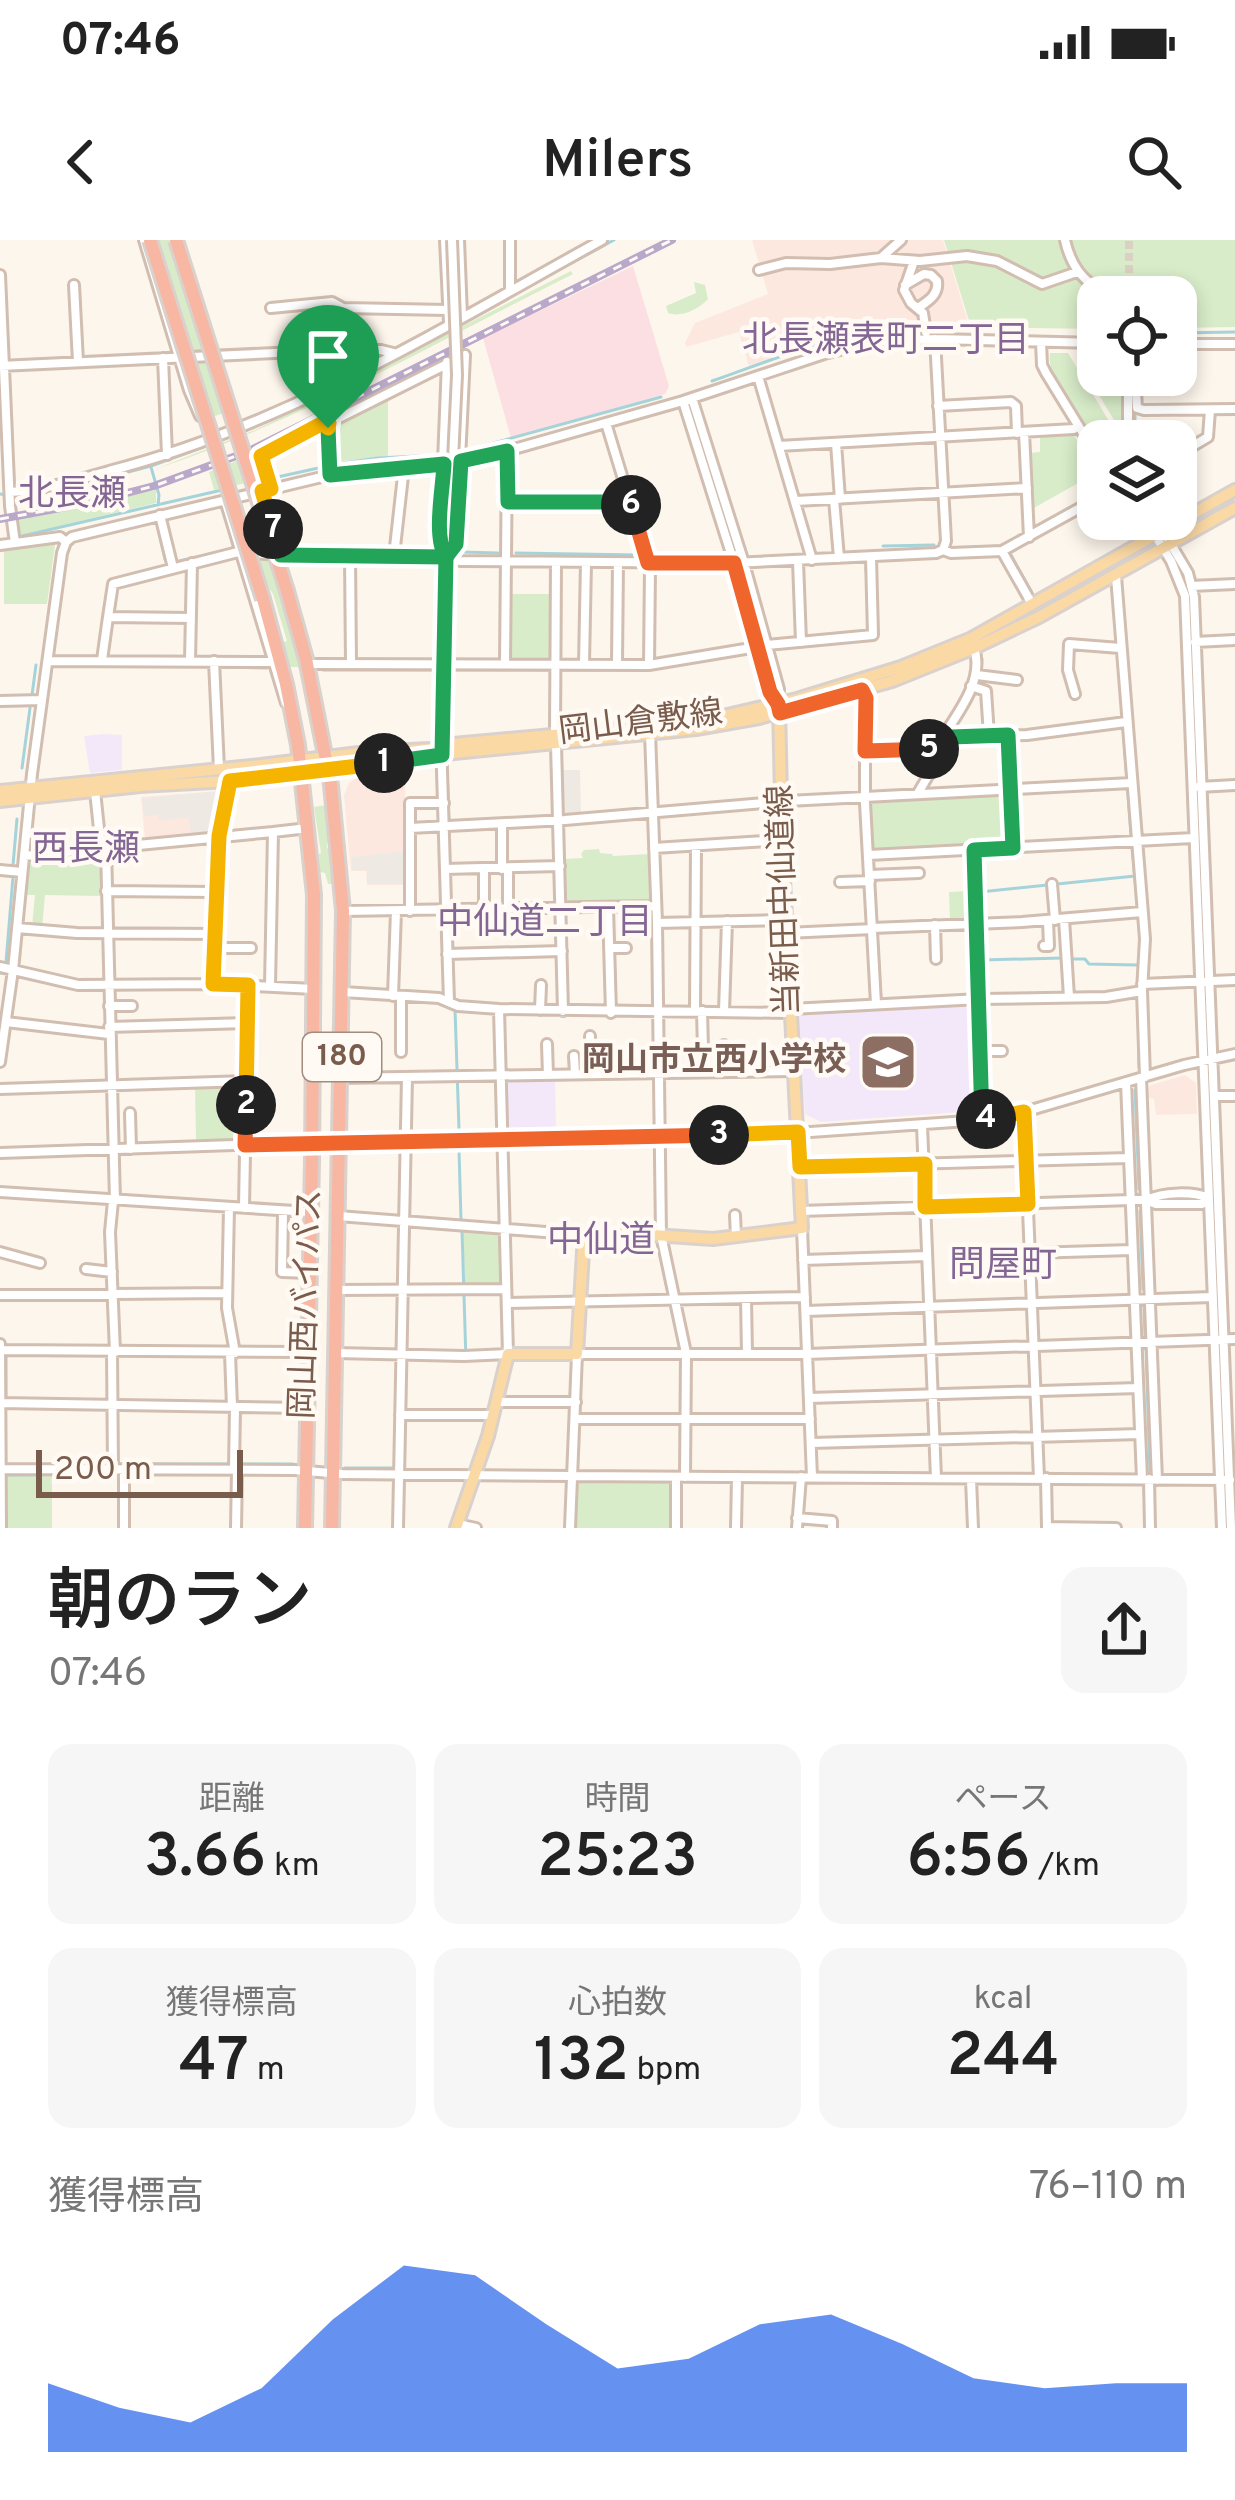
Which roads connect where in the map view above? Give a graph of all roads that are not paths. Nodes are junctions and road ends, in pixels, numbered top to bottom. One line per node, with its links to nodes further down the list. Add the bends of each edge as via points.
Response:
1 (147, 240): 31 (street); 133 (highway, 岡山西バイパス / 180, bridge)
2 (179, 240): 30 (street); 131 (highway, 岡山西バイパス / 180, bridge)
3 (452, 240): 21 (street); 22 (street); 86 (street, bridge, via 457,375)
4 (510, 240): 18 (street)
5 (602, 240): 18 (street)
6 (901, 240): 8 (street)
7 (1065, 240): 12 (street)
8 (880, 258): 10 (street); 11 (street)
9 (928, 260): 10 (street); 12 (street, via 980,257 1042,284); 14 (street)
10 (914, 261): 17 (street)
11 (759, 270)
12 (1077, 272): 15 (street)
13 (0, 274): 35 (street)
14 (928, 274): 17 (street); 20 (street, via 937,289)
15 (1081, 276)
16 (74, 285): 33 (street)
17 (904, 285): 20 (street)
18 (510, 291): 22 (street)
19 (271, 308): 21 (street, via 332,302)
20 (918, 308): 24 (street)
21 (448, 310): 23 (street)
22 (462, 316): 23 (street)
23 (449, 323): 29 (street)
24 (928, 331): 25 (street); 36 (street); 39 (street)
25 (1041, 342): 26 (street); 44 (street, via 1042,365)
26 (1077, 343)
27 (1197, 344): 28 (street)
28 (1235, 344)
29 (393, 353): 30 (street); 46 (street)
30 (218, 355): 31 (street); 46 (street)
31 (179, 357): 32 (street); 49 (street)
32 (163, 358): 33 (street); 54 (street)
33 (78, 362): 35 (street)
34 (447, 362): 42 (street); 55 (street, via 466,355); 56 (street)
35 (2, 366): 62 (street)
36 (758, 376): 38 (street); 52 (street)
37 (1135, 396): 41 (street, via 1144,410)
38 (687, 399): 43 (street); 97 (street)
39 (938, 406): 47 (street, via 1011,402); 48 (street)
40 (1235, 409): 41 (street)
41 (1210, 410): 51 (street, via 1208,437)
42 (329, 423): 58 (street); 60 (street, via 264,452)
43 (606, 423): 53 (street); 68 (street)
44 (1077, 423)
45 (1077, 426): 47 (street)
46 (241, 428): 49 (street)
47 (1020, 432): 48 (street); 59 (street)
48 (940, 437): 50 (street); 63 (street)
49 (210, 440): 54 (street)
50 (836, 443): 52 (street); 64 (street)
51 (1197, 444)
52 (779, 446): 66 (street)
53 (507, 451): 55 (street); 67 (street)
54 (166, 455): 62 (street)
55 (461, 461): 56 (street); 86 (street, via 456,544)
56 (444, 464): 57 (street); 86 (street)
57 (404, 467): 58 (street); 85 (street)
58 (330, 475): 60 (street)
59 (1027, 488): 63 (street); 73 (street)
60 (266, 490): 65 (street); 83 (street)
61 (1235, 490): 70 (main road, 岡山倉敷線)
62 (8, 492): 74 (street)
63 (943, 493): 64 (street); 80 (street)
64 (837, 499): 66 (street); 88 (street)
65 (225, 500): 72 (street); 82 (street)
66 (796, 501): 89 (street)
67 (508, 502): 68 (street); 90 (street)
68 (630, 502): 96 (street)
69 (1077, 510): 73 (street)
70 (1197, 512)
71 (1232, 514): 79 (main road, 岡山倉敷線)
72 (160, 515): 77 (street); 98 (street)
73 (1029, 536): 81 (street)
74 (15, 540): 77 (street); 78 (street)
75 (1147, 540): 102 (main road, 岡山倉敷線)
76 (1164, 540): 79 (street)
77 (66, 542): 112 (street)
78 (0, 545)
79 (1167, 546): 99 (main road, 岡山倉敷線); 101 (street)
80 (943, 550): 81 (street); 87 (street)
81 (1002, 551): 102 (street)
82 (242, 552): 83 (street); 95 (street); 115 (street)
83 (281, 555): 84 (street); 116 (street)
84 (350, 556): 85 (street); 117 (street)
85 (394, 556): 86 (street)
86 (446, 557): 90 (street); 118 (street)
87 (871, 557): 88 (street); 106 (street, via 873,635)
88 (839, 558): 89 (street)
89 (812, 560): 91 (street)
90 (507, 561): 92 (street); 119 (street)
91 (798, 561): 97 (street); 106 (street)
92 (556, 562): 93 (street); 120 (street)
93 (586, 562): 94 (street); 121 (street)
94 (618, 562): 96 (street); 122 (street)
95 (192, 563): 98 (street); 104 (street)
96 (648, 563): 97 (street); 123 (street)
97 (739, 563): 108 (street)
98 (173, 568): 103 (street, via 113,584)
99 (1115, 575): 109 (main road, 岡山倉敷線); 110 (street)
100 (1235, 584): 101 (street)
101 (1188, 586): 107 (street)
102 (1032, 604): 132 (main road, 岡山倉敷線, via 954,647)
103 (108, 617): 104 (street); 111 (street)
104 (191, 618): 113 (street)
105 (1235, 640): 107 (street)
106 (801, 642): 108 (street)
107 (1191, 642): 149 (street)
108 (762, 646): 123 (street); 132 (street)
109 (974, 648): 124 (street); 127 (main road, 岡山倉敷線)
110 (1118, 648): 128 (street, via 1069,644); 134 (street)
111 (102, 660): 112 (street); 113 (street)
112 (48, 661): 129 (street)
113 (190, 661): 114 (street)
114 (214, 661): 115 (street); 144 (street)
115 (274, 662): 133 (street)
116 (313, 664): 117 (street); 131 (street)
117 (351, 664): 118 (street)
118 (443, 664): 119 (street); 140 (street)
119 (505, 664): 120 (street)
120 (555, 664): 121 (street); 138 (street)
121 (584, 664): 122 (street)
122 (617, 664): 123 (street)
123 (649, 665)
124 (980, 675): 125 (street); 126 (street)
125 (1017, 680)
126 (974, 688): 136 (street, via 986,691); 139 (street)
127 (862, 690): 132 (main road, 岡山倉敷線); 141 (street)
128 (1075, 694)
129 (42, 700): 130 (street); 152 (street)
130 (0, 701)
131 (313, 701): 142 (highway, 岡山西バイパス / 180)
132 (779, 708): 135 (main road, 岡山倉敷線, via 715,727); 156 (main road, 当新田中仙道線)
133 (292, 715): 143 (highway, 岡山西バイパス / 180)
134 (1123, 723): 137 (street); 146 (street)
135 (650, 730): 138 (main road, 岡山倉敷線); 158 (street)
136 (989, 735): 137 (street); 139 (street, via 951,737)
137 (1008, 735): 148 (street)
138 (556, 739): 140 (main road, 岡山倉敷線); 159 (street)
139 (939, 749): 141 (street); 153 (street)
140 (442, 751): 142 (main road, 岡山倉敷線); 157 (street)
141 (865, 751): 154 (street)
142 (326, 763): 143 (main road, 岡山倉敷線); 193 (highway, 岡山西バイパス / 180)
143 (301, 766): 144 (main road, 岡山倉敷線); 145 (main road, 岡山倉敷線); 161 (highway, 岡山西バイパス / 180)
144 (219, 769): 152 (main road, 岡山倉敷線)
145 (230, 781): 150 (main road, 岡山倉敷線); 165 (street)
146 (1128, 783): 148 (street); 168 (street)
147 (1235, 785): 149 (street)
148 (1010, 787): 153 (street); 172 (street)
149 (1196, 787): 166 (street); 220 (street)
150 (94, 790): 152 (main road, 岡山倉敷線); 170 (street)
151 (0, 791): 152 (main road, 岡山倉敷線)
152 (30, 792): 155 (main road, 岡山倉敷線); 175 (street)
153 (916, 794): 154 (street)
154 (865, 797): 156 (street); 174 (street)
155 (0, 801)
156 (781, 802): 158 (street); 167 (main road, 当新田中仙道線)
157 (444, 803): 162 (street, via 410,803); 163 (street)
158 (653, 813): 159 (street); 171 (street)
159 (559, 820): 160 (street); 176 (street)
160 (502, 825): 163 (street); 178 (street)
161 (309, 828): 164 (street); 226 (highway, 岡山西バイパス / 180)
162 (410, 828): 163 (street); 195 (street)
163 (445, 828): 179 (street)
164 (273, 832): 165 (street); 224 (street)
165 (219, 836): 170 (street); 187 (street)
166 (1193, 838): 168 (street); 220 (street)
167 (782, 840): 169 (street); 204 (main road, 当新田中仙道線)
168 (1136, 842): 172 (street); 197 (street)
169 (696, 846): 171 (street); 200 (street)
170 (103, 848): 175 (street); 186 (street)
171 (654, 848): 188 (street)
172 (1013, 848): 173 (street)
173 (974, 850): 174 (street); 201 (street)
174 (869, 855): 183 (street)
175 (24, 856): 181 (street)
176 (560, 866): 178 (street); 190 (street)
177 (484, 868): 178 (street); 179 (street); 191 (street)
178 (505, 868): 192 (street)
179 (445, 869): 196 (street)
180 (0, 870): 181 (street)
181 (22, 872): 205 (street)
182 (920, 873): 183 (street)
183 (872, 876): 184 (street); 206 (street)
184 (840, 882)
185 (1052, 884): 199 (street)
186 (106, 891): 187 (street); 207 (street)
187 (216, 892): 208 (street)
188 (656, 906): 189 (street); 202 (street)
189 (608, 907): 190 (street); 212 (street)
190 (561, 908): 192 (street); 214 (street)
191 (484, 910): 192 (street); 196 (street)
192 (508, 910)
193 (343, 911): 194 (street); 228 (highway, 岡山西バイパス / 180)
194 (396, 911): 195 (street); 230 (street)
195 (410, 911): 196 (street)
196 (445, 911): 215 (street)
197 (1139, 912): 199 (street); 227 (street)
198 (727, 921): 200 (street); 204 (street); 240 (street)
199 (1056, 921): 201 (street); 209 (street); 229 (street)
200 (694, 922): 202 (street); 239 (street)
201 (979, 922): 203 (street); 231 (street)
202 (657, 923): 243 (street)
203 (934, 925): 206 (street); 216 (street)
204 (786, 926): 206 (street); 241 (main road, 当新田中仙道線)
205 (17, 928): 207 (street); 218 (street)
206 (874, 928): 233 (street)
207 (107, 933): 208 (street); 221 (street)
208 (215, 934): 210 (street)
209 (1044, 946)
210 (214, 948): 211 (street); 222 (street)
211 (251, 948)
212 (609, 948): 213 (street); 242 (street)
213 (626, 948)
214 (562, 951): 215 (street); 238 (street)
215 (447, 954): 232 (street)
216 (936, 959)
217 (0, 968): 218 (street)
218 (14, 970): 221 (street, via 63,983); 244 (street)
219 (1235, 980): 220 (street)
220 (1204, 982): 227 (street); 256 (street)
221 (108, 983): 222 (street); 234 (street)
222 (213, 984): 225 (street)
223 (541, 985): 236 (street)
224 (270, 986): 225 (street); 226 (street)
225 (248, 988): 245 (street)
226 (314, 988): 283 (highway, 岡山西バイパス / 180)
227 (1141, 988): 229 (street); 266 (street)
228 (343, 992): 230 (street); 267 (highway, 岡山西バイパス / 180)
229 (1069, 995): 231 (street)
230 (399, 998): 232 (street); 253 (street)
231 (976, 999): 233 (street); 251 (street)
232 (453, 1004): 237 (street)
233 (876, 1004): 241 (street)
234 (111, 1006): 235 (street); 246 (street)
235 (132, 1006)
236 (541, 1008): 237 (street); 238 (street)
237 (499, 1009): 264 (street)
238 (562, 1011): 242 (street)
239 (699, 1011): 240 (street); 243 (street); 250 (street)
240 (724, 1011): 241 (street)
241 (789, 1011): 258 (main road, 当新田中仙道線)
242 (611, 1012): 243 (street)
243 (658, 1012): 260 (street)
244 (4, 1019): 246 (street); 257 (street)
245 (247, 1023): 246 (street); 268 (street)
246 (111, 1029): 270 (street)
247 (590, 1036): 262 (street)
248 (548, 1044): 263 (street)
249 (724, 1045): 259 (street)
250 (704, 1048)
251 (979, 1051): 252 (street); 276 (street)
252 (1002, 1051)
253 (400, 1052)
254 (1235, 1054): 256 (street)
255 (574, 1056): 261 (street)
256 (1208, 1060): 266 (street); 272 (street); 296 (street)
257 (0, 1061)
258 (793, 1071): 259 (street); 278 (main road, 当新田中仙道線)
259 (724, 1072): 260 (street)
260 (658, 1073): 262 (street); 279 (street)
261 (574, 1074): 262 (street); 263 (street)
262 (590, 1074)
263 (548, 1075): 264 (street)
264 (500, 1076): 265 (street); 280 (street)
265 (407, 1077): 267 (street); 281 (street)
266 (1143, 1077): 269 (street); 294 (street)
267 (340, 1078): 282 (highway, 岡山西バイパス / 180)
268 (246, 1081): 270 (street); 284 (street)
269 (1126, 1082): 274 (street); 288 (street)
270 (114, 1085): 271 (street); 286 (street)
271 (0, 1089)
272 (1214, 1096): 273 (street); 296 (street)
273 (1235, 1096)
274 (1024, 1112): 276 (street); 289 (street)
275 (130, 1113): 285 (street)
276 (982, 1120): 277 (street)
277 (922, 1125): 278 (street); 290 (street)
278 (798, 1132): 279 (street); 291 (main road, 当新田中仙道線)
279 (659, 1136): 280 (street); 311 (street)
280 (501, 1139): 281 (street); 308 (street)
281 (405, 1141): 282 (street); 306 (street)
282 (339, 1142): 283 (street); 305 (highway, 岡山西バイパス / 180)
283 (312, 1143): 284 (street); 302 (highway, 岡山西バイパス / 180)
284 (245, 1145): 285 (street); 299 (street)
285 (131, 1149): 286 (street)
286 (112, 1150): 287 (street); 295 (street)
287 (0, 1154)
288 (1129, 1158): 289 (street); 293 (street)
289 (1026, 1161): 290 (street); 297 (street)
290 (925, 1164): 291 (street); 298 (street)
291 (800, 1167): 301 (main road, 当新田中仙道線)
292 (0, 1192): 295 (street)
293 (1131, 1200): 294 (street); 297 (street); 312 (street)
294 (1146, 1200): 296 (street, via 1202,1194); 329 (street)
295 (115, 1202): 300 (street); 319 (street)
296 (1215, 1203): 328 (street); 339 (street)
297 (1028, 1204): 298 (street); 314 (street)
298 (925, 1207): 301 (street); 315 (street)
299 (244, 1208): 300 (street); 303 (street)
300 (229, 1209): 324 (street)
301 (801, 1211): 307 (main road, 当新田中仙道線)
302 (311, 1212): 303 (street); 320 (highway, 岡山西バイパス / 180)
303 (283, 1213): 320 (street, via 282,1273)
304 (735, 1215): 309 (street)
305 (338, 1216): 306 (street); 322 (highway, 岡山西バイパス / 180)
306 (404, 1222): 308 (street); 323 (street)
307 (802, 1228): 309 (main road); 316 (street)
308 (505, 1230): 310 (street); 321 (street)
309 (736, 1237): 311 (main road)
310 (584, 1238): 311 (main road); 334 (main road)
311 (662, 1239): 332 (street)
312 (1132, 1250): 314 (street); 331 (street)
313 (0, 1252): 317 (street)
314 (1030, 1253): 335 (street)
315 (927, 1256): 316 (street); 336 (street)
316 (803, 1260): 327 (street)
317 (40, 1264)
318 (86, 1269): 319 (street)
319 (112, 1272): 326 (street)
320 (310, 1274): 345 (highway, 岡山西バイパス / 180)
321 (506, 1289): 323 (street); 333 (street)
322 (337, 1290): 323 (street); 346 (highway, 岡山西バイパス / 180)
323 (403, 1290): 354 (street)
324 (227, 1294): 326 (street); 353 (street)
325 (0, 1295): 326 (street)
326 (111, 1295): 349 (street)
327 (806, 1297): 330 (street); 337 (street)
328 (1212, 1297): 329 (street); 339 (street)
329 (1149, 1298): 331 (street); 340 (street)
330 (746, 1299): 332 (street); 348 (street)
331 (1134, 1299): 335 (street); 341 (street)
332 (672, 1302): 334 (street); 347 (street)
333 (507, 1303): 334 (street); 350 (street)
334 (580, 1303): 351 (main road)
335 (1033, 1303): 336 (street); 342 (street)
336 (930, 1306): 337 (street); 344 (street)
337 (806, 1311): 352 (street)
338 (1235, 1339): 339 (street)
339 (1219, 1340): 340 (street); 373 (street)
340 (1151, 1343): 341 (street); 389 (street)
341 (1136, 1344): 342 (street); 355 (street)
342 (1034, 1346): 344 (street); 356 (street)
343 (1, 1347): 349 (street); 360 (street)
344 (932, 1350): 352 (street); 357 (street)
345 (307, 1352): 353 (street); 363 (highway, 岡山西バイパス / 180)
346 (336, 1353): 354 (street); 380 (highway, 岡山西バイパス / 180)
347 (686, 1353): 348 (street); 351 (street); 368 (street)
348 (747, 1353): 352 (street)
349 (113, 1354): 353 (street); 361 (street)
350 (508, 1354): 351 (main road); 354 (street); 364 (main road)
351 (577, 1354): 359 (street)
352 (808, 1354): 358 (street)
353 (232, 1355): 362 (street)
354 (402, 1357): 365 (street)
355 (1138, 1388): 356 (street); 369 (street)
356 (1036, 1391): 357 (street); 370 (street)
357 (933, 1396): 358 (street); 371 (street)
358 (809, 1398): 367 (street)
359 (576, 1402): 364 (street); 366 (street)
360 (1, 1403): 361 (street); 375 (street)
361 (112, 1404): 362 (street); 377 (street)
362 (233, 1407): 363 (street); 374 (street)
363 (305, 1408): 378 (highway, 岡山西バイパス / 180)
364 (494, 1409): 365 (street); 381 (main road)
365 (403, 1415): 379 (street)
366 (574, 1419): 368 (street); 382 (street)
367 (810, 1419): 368 (street); 372 (street)
368 (682, 1420): 383 (street)
369 (1140, 1434): 370 (street); 389 (street)
370 (1037, 1437): 371 (street); 387 (street)
371 (935, 1441): 372 (street); 386 (street)
372 (811, 1443): 385 (street)
373 (1227, 1447): 390 (street)
374 (234, 1466): 376 (street); 378 (street); 395 (street)
375 (1, 1469): 377 (street); 393 (street)
376 (124, 1469): 377 (street); 394 (street)
377 (113, 1470)
378 (305, 1471): 380 (street); 396 (highway, 岡山西バイパス / 180)
379 (401, 1472): 380 (street); 381 (street); 398 (street)
380 (332, 1473): 397 (highway, 岡山西バイパス / 180)
381 (474, 1475): 382 (street); 392 (main road)
382 (572, 1476): 383 (street); 400 (street)
383 (681, 1477): 384 (street); 401 (street)
384 (737, 1477): 385 (street); 402 (street)
385 (807, 1477): 386 (street); 391 (street)
386 (936, 1478): 388 (street)
387 (1042, 1478): 388 (street); 389 (street); 405 (street)
388 (970, 1479): 404 (street)
389 (1149, 1480): 390 (street); 407 (street)
390 (1225, 1480): 408 (street); 409 (street)
391 (797, 1523): 403 (street, via 832,1521)
392 (456, 1526): 399 (street)
393 (2, 1528)
394 (124, 1528)
395 (236, 1528)
396 (305, 1528)
397 (332, 1528)
398 (398, 1528)
399 (476, 1528)
400 (570, 1528)
401 (676, 1528)
402 (736, 1528)
403 (832, 1528)
404 (973, 1528)
405 (1047, 1528): 406 (street)
406 (1116, 1528)
407 (1150, 1528)
408 (1222, 1528)
409 (1232, 1528)

